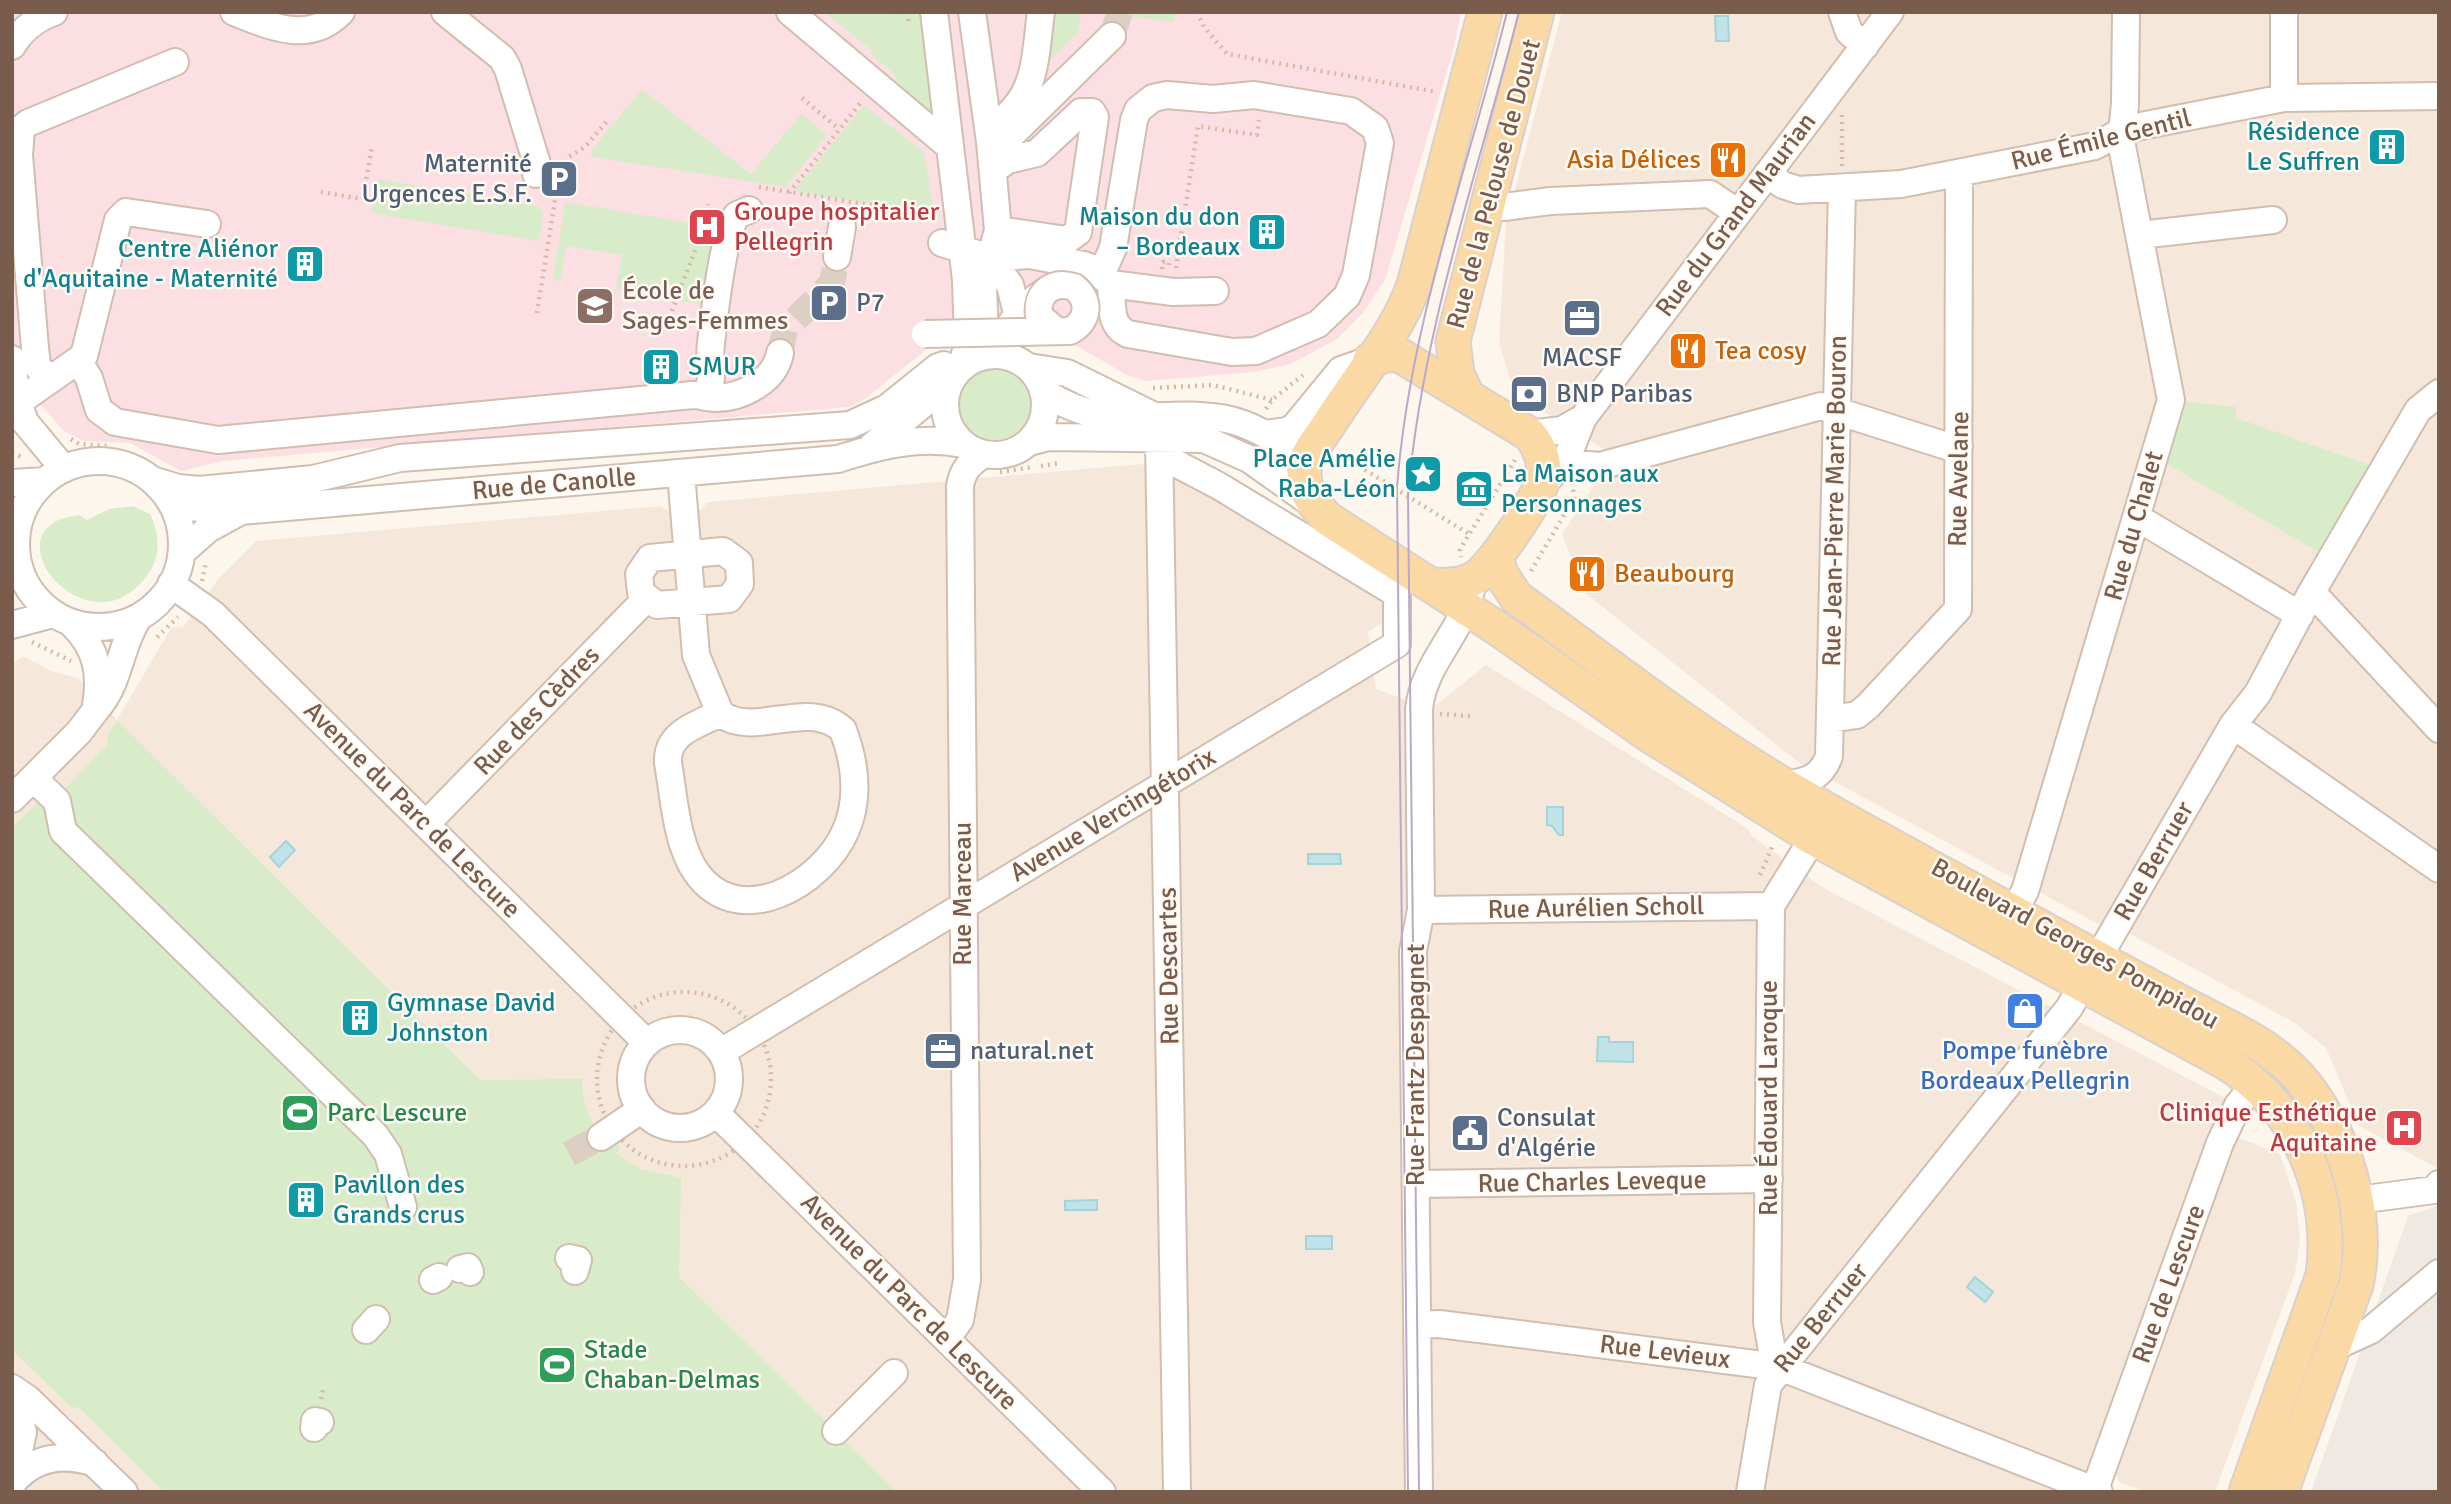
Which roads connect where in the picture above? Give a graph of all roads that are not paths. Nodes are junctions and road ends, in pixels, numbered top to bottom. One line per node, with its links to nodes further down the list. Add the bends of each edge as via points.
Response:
1 (54, 12): 18 (street, via 32,23)
2 (234, 12): 3 (street, via 292,31 322,27)
3 (341, 12)
4 (445, 12): 29 (street, via 502,58 537,164)
5 (790, 12): 24 (street)
6 (814, 12): 24 (street, via 871,60)
7 (934, 12): 27 (street)
8 (956, 12): 22 (street, via 963,64)
9 (972, 12): 22 (street)
10 (1041, 12): 26 (street, via 1032,72 1022,98 1000,121)
11 (1485, 12): 52 (main road, Rue de la Pelouse de Douet, via 1414,285 1406,308)
12 (1537, 12): 33 (main road, Rue de la Pelouse de Douet)
13 (1842, 12): 19 (street, via 1849,32)
14 (1890, 12): 19 (street, Rue du Grand Maurian)
15 (2126, 12): 25 (street, Rue du Chalet)
16 (2284, 12): 23 (street)
17 (1112, 36): 28 (street, via 1003,143)
18 (12, 46)
19 (1865, 46): 30 (street, Rue du Grand Maurian)
20 (175, 62): 55 (street, via 21,129 19,155 35,348 37,365)
21 (2439, 96): 23 (street, Rue Émile Gentil)
22 (983, 98): 26 (street)
23 (2284, 98): 25 (street, Rue Émile Gentil)
24 (901, 105): 27 (street)
25 (2122, 131): 31 (street, Rue Émile Gentil, via 2095,146); 40 (street, Rue du Chalet)
26 (990, 142): 28 (street)
27 (949, 146): 41 (street)
28 (993, 170): 39 (street); 39 (street, via 1008,160 1037,153 1082,112 1095,117 1074,238)
29 (536, 174)
30 (1767, 174): 32 (street, Rue Émile Gentil, via 1798,190); 35 (street, Rue du Grand Maurian)
31 (1959, 175): 32 (street, Rue Émile Gentil); 70 (street, Rue Avelane)
32 (1842, 188): 62 (street, Rue Jean-Pierre Marie Bouron)
33 (1489, 203): 35 (street, via 1504,207 1710,194); 58 (main road, Rue de la Pelouse de Douet, via 1454,341 1457,374)
34 (749, 210): 59 (street, via 737,215 729,234 710,345 712,374)
35 (1738, 213): 63 (street, Rue du Grand Maurian)
36 (2273, 220): 40 (street)
37 (207, 224): 49 (street, via 126,212 118,220)
38 (842, 227): 42 (street)
39 (998, 230): 43 (street)
40 (2140, 235): 81 (street, Rue du Chalet, via 2171,400)
41 (952, 245): 43 (street); 54 (street, via 968,343)
42 (837, 257)
43 (990, 258): 44 (street, via 1029,255); 46 (street, via 1010,285); 50 (street, via 983,286 985,342)
44 (1096, 272): 44 (street, via 1106,264 1113,248 1138,110 1153,98 1264,97 1351,111 1375,128 1380,143 1356,275 1347,296 1332,313 1302,333 1256,351 1231,352 1128,334 1112,320); 45 (street, via 1173,292)
45 (1215, 292)
46 (1018, 317): 47 (street, bridge, via 1047,291 1057,286 1073,288 1083,300 1084,311 1080,322 1069,330 1056,330 1044,323 1038,311 1040,299 1046,290 1057,285 1074,287 1084,299 1086,311 1081,323 1073,329 1066,331); 50 (street, via 1003,336)
47 (925, 334)
48 (780, 353): 59 (street, via 769,374 755,386 723,397)
49 (83, 355): 55 (street); 69 (street, via 100,410 116,422)
50 (1003, 355): 53 (street); 54 (street, via 987,355)
51 (12, 359): 60 (street)
52 (1370, 360): 58 (main road, via 1389,354 1401,356); 67 (main road)
53 (1029, 367): 56 (street); 65 (street, via 1066,373)
54 (955, 375): 68 (street, via 944,365 939,367 887,408 850,425); 71 (street, via 945,399 946,416 952,431); 72 (street, Rue de Canolle)
55 (48, 380): 60 (street)
56 (1044, 391): 65 (street, via 1077,410 1131,419); 66 (street, via 1044,419)
57 (2439, 393): 90 (street, Rue Berruer, via 2418,410)
58 (1467, 395): 64 (main road)
59 (705, 397): 61 (street, via 655,387)
60 (17, 400): 75 (street)
61 (602, 404): 68 (street); 69 (street)
62 (1836, 409): 70 (street, via 1950,447); 73 (street, via 1821,407 1600,466); 96 (street, Rue Jean-Pierre Marie Bouron)
63 (1583, 418): 64 (street, via 1562,430); 73 (street, Rue du Grand Maurian)
64 (1529, 434): 73 (main road)
65 (1160, 438): 66 (street, via 1049,437); 67 (street, via 1212,417); 79 (street, via 1214,442 1249,459); 100 (street, Rue Descartes); 100 (street, Avenue Vercingétorix, via 1276,521 1397,594 1397,645)
66 (1029, 442): 71 (street, via 1008,453)
67 (1306, 442): 79 (main road, via 1306,486)
68 (605, 444): 76 (street, via 400,458 313,479 199,489)
69 (125, 445): 75 (street); 76 (street, via 134,468)
70 (1959, 446): 96 (street, Rue Avelane, via 1958,609 1868,706 1857,715)
71 (973, 449): 72 (street, Rue de Canolle, via 919,439); 106 (street, Rue Marceau, via 963,473 960,499)
72 (867, 450): 74 (street, Rue de Canolle, via 838,459)
73 (1561, 471): 86 (main road)
74 (681, 473): 80 (street, Rue de Canolle); 84 (street)
75 (55, 475): 77 (street, via 24,485); 82 (street, via 32,496)
76 (152, 480): 78 (street)
77 (12, 483)
78 (170, 501): 80 (street, Rue de Canolle); 83 (street, via 180,526)
79 (1311, 503): 86 (main road, via 1328,519 1432,585)
80 (240, 511): 83 (street, Rue de Canolle, via 208,529)
81 (2136, 521): 90 (street); 109 (street, Rue du Chalet, via 2025,891)
82 (14, 533): 85 (street)
83 (182, 552): 87 (street)
84 (687, 554): 88 (street, via 650,558 639,574 641,593); 89 (street); 89 (street, via 723,551 739,563 740,584 729,599)
85 (16, 576): 91 (street)
86 (1479, 581): 101 (main road, Boulevard Georges Pompidou, via 1501,574 1516,597); 104 (main road, Boulevard Georges Pompidou, via 1646,733); 108 (street, Rue Frantz Despagnet, via 1422,686)
87 (182, 591): 92 (street); 103 (street, Avenue du Parc de Lescure)
88 (648, 598): 89 (street, via 657,606); 103 (street, Rue des Cèdres)
89 (691, 602): 95 (street, via 696,655)
90 (2305, 605): 97 (street, Rue Berruer, via 2259,693); 98 (street, via 2320,601)
91 (62, 618): 92 (street, via 94,628); 93 (street); 94 (street)
92 (138, 618): 94 (street)
93 (15, 625)
94 (109, 660): 99 (street, via 99,678 94,711)
95 (720, 713): 95 (street, via 739,722 823,718 843,730 855,783 845,831 804,881 787,892 748,901 729,897 710,886 688,856 667,754 675,736)
96 (1830, 719): 101 (street, Rue Jean-Pierre Marie Bouron, via 1829,757 1821,772 1807,781)
97 (2233, 725): 105 (street); 110 (street, Rue Berruer)
98 (2439, 729)
99 (33, 778): 102 (street); 121 (street, via 57,801 63,831 375,1135 388,1154)
100 (1165, 783): 106 (street, Avenue Vercingétorix); 135 (street, Rue Descartes)
101 (1784, 785): 109 (main road, Boulevard Georges Pompidou)
102 (12, 799)
103 (426, 824): 111 (street, Avenue du Parc de Lescure)
104 (1813, 838): 107 (street); 110 (main road, Boulevard Georges Pompidou)
105 (2439, 869)
106 (964, 904): 112 (street, Avenue Vercingétorix); 124 (street, Rue Marceau, via 967,1280 960,1320)
107 (1771, 906): 108 (street, Rue Aurélien Scholl); 117 (street, Rue Édouard Laroque)
108 (1421, 911): 118 (street, Rue Frantz Despagnet, via 1413,951)
109 (2013, 912): 110 (main road, Boulevard Georges Pompidou)
110 (2091, 972): 113 (main road, Boulevard Georges Pompidou); 120 (main road, Boulevard Georges Pompidou, via 2260,1045 2279,1059 2314,1099); 126 (street, Rue Berruer, via 2042,1044)
111 (647, 1043): 112 (street, via 677,1030 694,1032); 114 (street, via 632,1075 634,1097)
112 (721, 1052): 115 (street, via 729,1083)
113 (2256, 1083): 132 (street, Rue de Lescure, via 2238,1105 2220,1143); 138 (main road, Boulevard Georges Pompidou, via 2282,1110 2304,1153 2327,1227 2323,1275)
114 (642, 1110): 115 (street, via 670,1127 694,1125); 116 (street)
115 (716, 1112): 124 (street, Avenue du Parc de Lescure)
116 (607, 1133)
117 (1769, 1179): 118 (street, Rue Charles Leveque); 126 (street, Rue Édouard Laroque, via 1767,1322)
118 (1416, 1184): 123 (street, Rue Frantz Despagnet)
119 (2437, 1188): 120 (street)
120 (2358, 1200): 125 (main road, Boulevard Georges Pompidou, via 2361,1259)
121 (403, 1207)
122 (2439, 1273): 125 (street, via 2371,1331)
123 (1418, 1325): 126 (street, Rue Levieux); 136 (street, Rue Frantz Despagnet)
124 (947, 1338): 134 (street, Avenue du Parc de Lescure)
125 (2334, 1347): 139 (main road, Boulevard Georges Pompidou)
126 (1780, 1367): 132 (street, Rue Levieux); 137 (street, Rue Berruer, via 1769,1385)
127 (894, 1373): 129 (street)
128 (12, 1389): 130 (street); 131 (street, via 23,1432)
129 (843, 1424)
130 (95, 1463): 131 (street, via 74,1456 52,1458 20,1474); 133 (street)
131 (13, 1484)
132 (2096, 1491)
133 (124, 1492)
134 (1102, 1492)
135 (1177, 1492)
136 (1419, 1492)
137 (1750, 1492)
138 (2246, 1492)
139 (2281, 1492)

